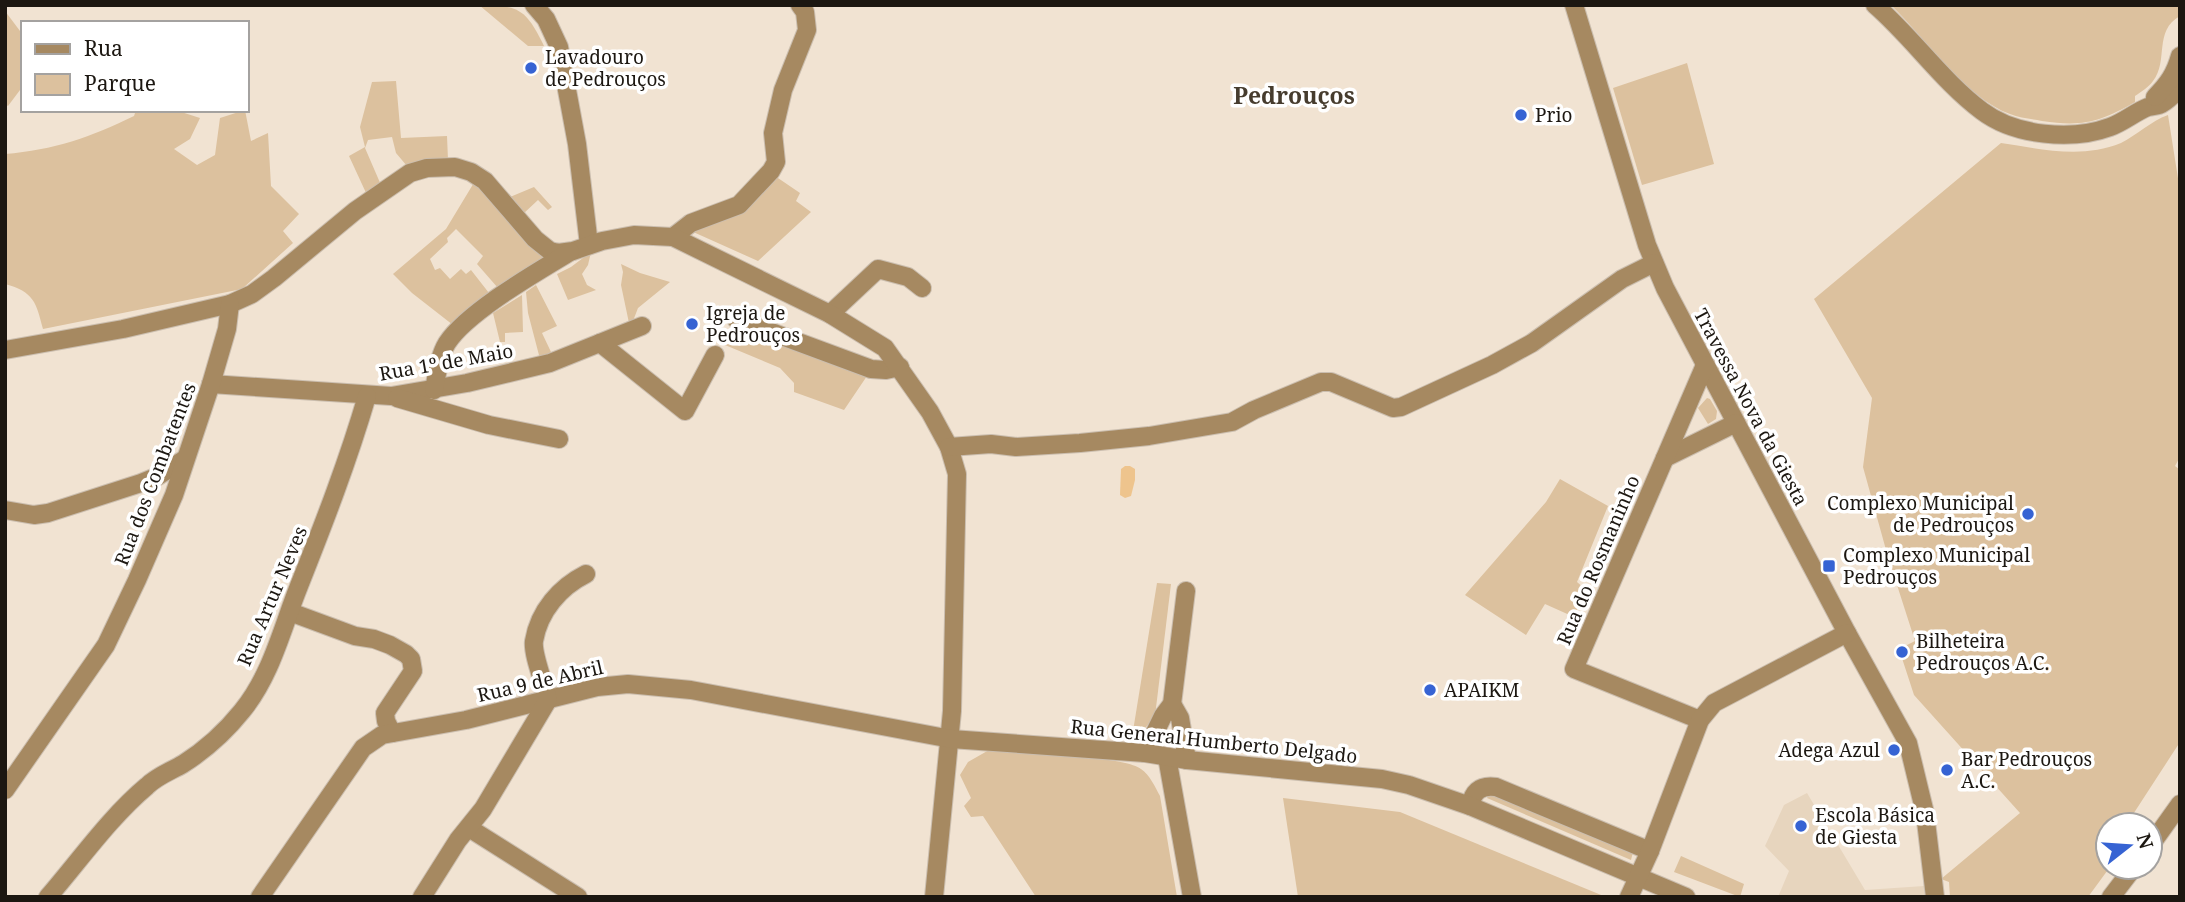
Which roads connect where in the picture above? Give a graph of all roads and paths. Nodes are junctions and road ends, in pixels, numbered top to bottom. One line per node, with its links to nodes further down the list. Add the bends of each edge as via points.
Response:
1 (534, 5): 9 (street, via 547,19 559,47 577,144)
2 (800, 5): 8 (street, via 807,30 783,90 774,133 776,162 739,205 691,223)
3 (1574, 5): 10 (street, Travessa Nova da Giesta)
4 (1875, 5): 7 (street, via 1959,90 2003,124 2070,134 2107,128)
5 (2180, 56): 7 (street, via 2169,84)
6 (2180, 89): 7 (street, via 2163,103)
7 (2149, 107)
8 (673, 237): 9 (street, via 634,235); 13 (street)
9 (581, 248): 12 (street, via 558,253 542,247 485,181 455,167 427,168 410,173 374,196 274,278); 22 (street, via 486,307 456,332 446,344)
10 (1654, 263): 19 (street, Travessa Nova da Giesta); 27 (street, via 1622,279 1532,343 1401,407 1321,382 1232,422 1080,443)
11 (922, 288): 13 (street, via 908,277 878,269)
12 (230, 304): 17 (street); 21 (street, Rua dos Combatentes)
13 (830, 314): 20 (street, via 886,348)
14 (736, 319): 20 (street, via 872,369)
15 (642, 326): 16 (street, Rua 1º de Maio)
16 (600, 343): 18 (street, via 685,411); 22 (street, Rua 1º de Maio, via 550,363)
17 (5, 350)
18 (715, 355)
19 (1705, 365): 25 (street, Travessa Nova da Giesta); 28 (street, Rua do Rosmaninho)
20 (900, 367): 27 (street)
21 (211, 384): 23 (street, Rua 1º de Maio); 29 (street, Rua dos Combatentes)
22 (433, 390): 24 (street, Rua 1º de Maio)
23 (367, 396): 24 (street, Rua 1º de Maio); 33 (street, Rua Artur Neves, via 347,464)
24 (391, 396): 26 (street, via 489,425)
25 (1736, 423): 28 (street); 34 (street, Travessa Nova da Giesta)
26 (559, 439)
27 (949, 447): 39 (street, via 958,496)
28 (1665, 458): 37 (street, Rua do Rosmaninho, via 1574,669)
29 (185, 459): 30 (street, via 141,483 48,513); 43 (street, Rua dos Combatentes, via 174,495 106,645)
30 (5, 510)
31 (586, 574): 35 (street, via 557,594 534,643)
32 (1186, 591): 36 (street)
33 (290, 612): 38 (street, via 374,639 411,659 413,671 386,713); 51 (street, Rua Artur Neves, via 277,650 242,711 205,748 150,782 132,799)
34 (1847, 633): 37 (street, via 1714,703); 59 (street, Travessa Nova da Giesta, via 1912,752)
35 (548, 700): 38 (street, Rua 9 de Abril); 39 (street, Rua 9 de Abril, via 613,685 678,689); 47 (street)
36 (1172, 704): 40 (street); 42 (street, via 1180,718)
37 (1700, 720): 48 (street)
38 (392, 733): 52 (street, Rua 9 de Abril, via 363,748)
39 (951, 738): 40 (street, Rua General Humberto Delgado); 55 (street)
40 (1145, 753): 41 (street, Rua General Humberto Delgado)
41 (1167, 757): 42 (street, Rua General Humberto Delgado); 56 (street)
42 (1187, 760): 45 (street, Rua General Humberto Delgado, via 1382,779)
43 (5, 790)
44 (2180, 804): 46 (street)
45 (1470, 806): 48 (street, via 1472,795 1480,788 1496,787); 49 (street, Rua General Humberto Delgado)
46 (2164, 826)
47 (469, 828): 53 (street); 54 (street)
48 (1650, 851): 49 (street)
49 (1639, 876): 57 (street); 58 (street, Rua General Humberto Delgado)
50 (2123, 881): 60 (street)
51 (48, 897)
52 (260, 897)
53 (422, 897)
54 (578, 897)
55 (934, 897)
56 (1192, 897)
57 (1629, 897)
58 (1686, 897)
59 (1935, 897)
60 (2111, 897)

